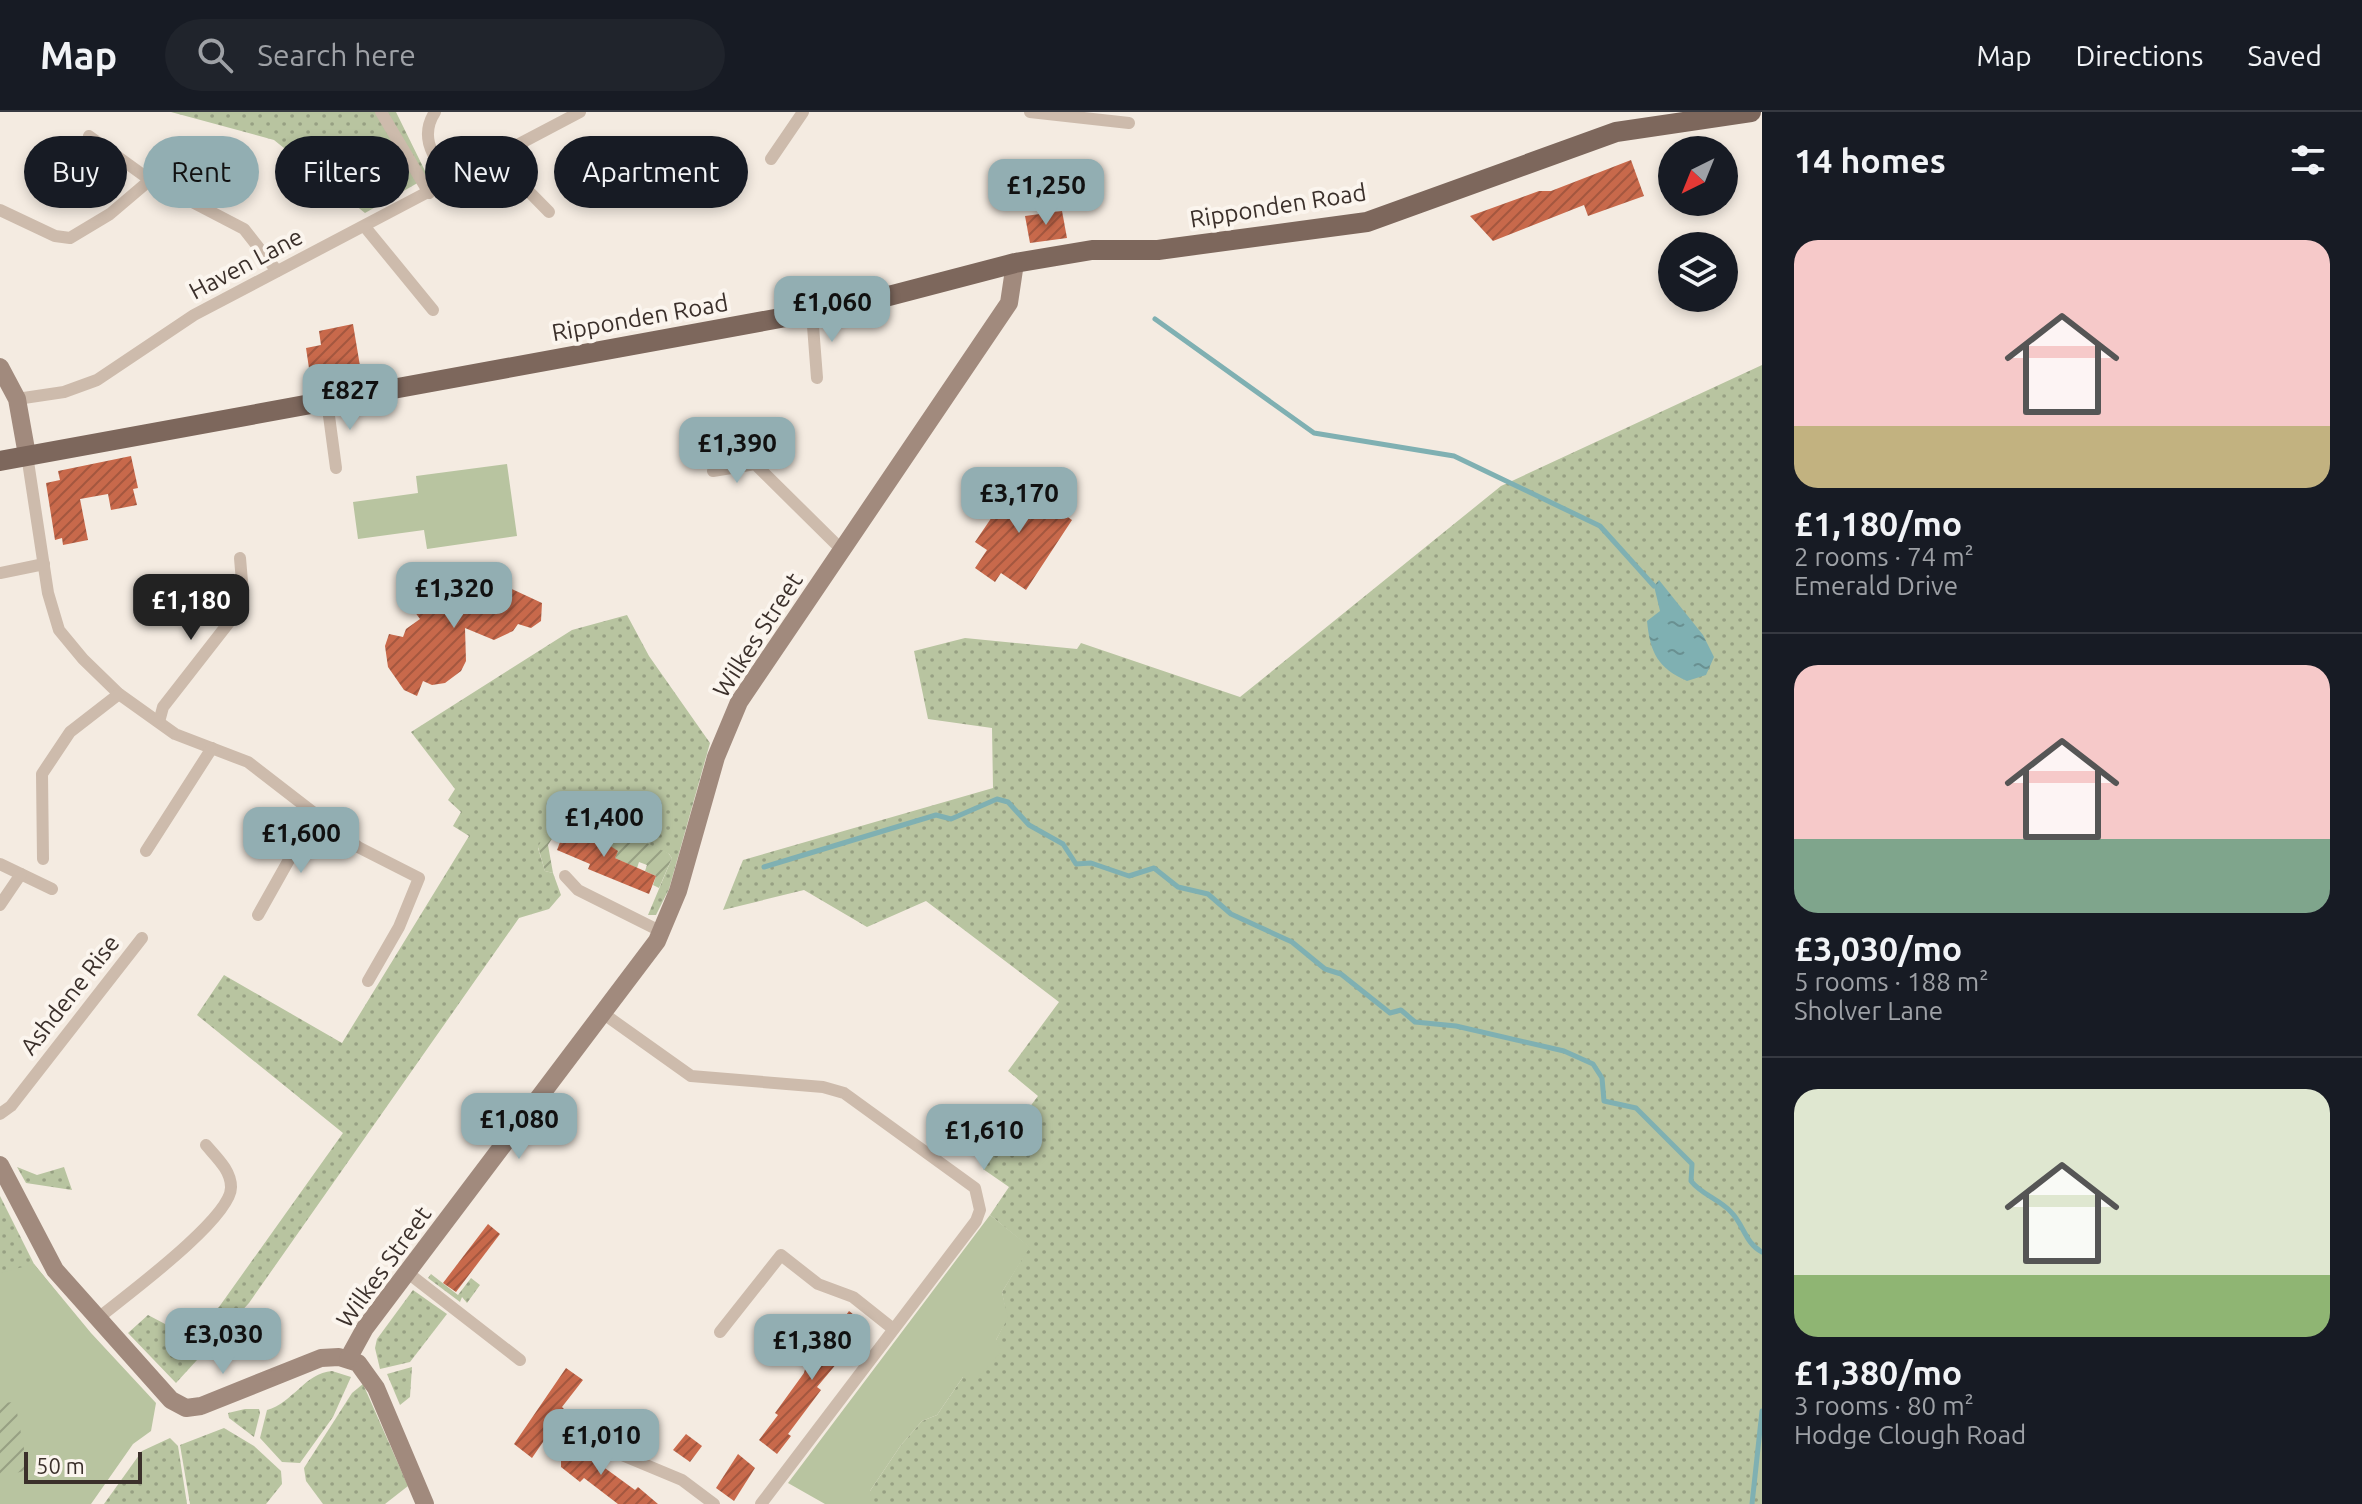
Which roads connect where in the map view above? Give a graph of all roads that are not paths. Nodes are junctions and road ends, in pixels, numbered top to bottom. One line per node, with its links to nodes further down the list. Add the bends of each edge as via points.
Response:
1 (381, 112): 12 (street)
2 (435, 112): 8 (street, via 425,126)
3 (580, 112): 9 (street, Haven Lane)
4 (803, 112): 10 (street)
5 (1030, 112): 7 (street)
6 (1751, 112): 19 (main road, Ripponden Road, via 1616,132 1367,222 1158,250 1092,250)
7 (1129, 123)
8 (426, 136)
9 (536, 136)
10 (771, 159)
11 (143, 186): 16 (street, via 70,238)
12 (425, 186)
13 (425, 195): 18 (street, Haven Lane)
14 (538, 201): 17 (street)
15 (204, 208): 20 (street, via 244,229)
16 (0, 210)
17 (549, 212)
18 (365, 227): 20 (street, Haven Lane); 21 (street)
19 (1015, 263): 22 (main road, Ripponden Road); 31 (street, Wilkes Street, via 1009,303)
20 (277, 271): 25 (street, Haven Lane, via 194,315 97,380 64,392)
21 (433, 310)
22 (812, 313): 24 (street); 26 (main road, Ripponden Road)
23 (0, 367): 25 (street)
24 (817, 378)
25 (17, 399): 27 (street)
26 (327, 401): 27 (main road, Ripponden Road); 29 (street)
27 (27, 455): 28 (main road, Ripponden Road); 33 (street)
28 (0, 461)
29 (336, 468)
30 (713, 471): 31 (street, via 755,464)
31 (842, 550): 47 (street, Wilkes Street, via 739,702 716,757)
32 (240, 558): 36 (street, via 243,594 234,616 170,698)
33 (44, 564): 34 (street); 35 (street, via 59,630)
34 (0, 573)
35 (119, 694): 36 (street); 40 (street, via 70,732 42,774)
36 (159, 722): 37 (street, via 192,743)
37 (212, 748): 38 (street, via 248,762); 39 (street)
38 (320, 819): 46 (street, via 290,858); 49 (street, via 358,847 419,878)
39 (146, 851)
40 (43, 859)
41 (0, 864): 42 (street)
42 (21, 874): 44 (street); 45 (street)
43 (565, 876): 47 (street, via 578,890)
44 (52, 889)
45 (0, 905)
46 (258, 915)
47 (662, 932): 50 (street, Wilkes Street)
48 (142, 938): 51 (street, Ashdene Rise)
49 (368, 981)
50 (604, 1014): 54 (street, Wilkes Street); 56 (street, via 691,1076 844,1093 975,1188 980,1210 976,1221)
51 (0, 1114)
52 (206, 1145): 55 (street, via 231,1181 225,1207)
53 (0, 1165): 55 (street, via 55,1270)
54 (408, 1273): 58 (street, Wilkes Street); 59 (street)
55 (97, 1319): 58 (street, via 171,1400 186,1408 321,1358)
56 (892, 1328): 57 (street, via 853,1297 818,1284 781,1255); 63 (street)
57 (720, 1332)
58 (348, 1359): 61 (street, via 358,1363 376,1388)
59 (520, 1360)
60 (594, 1415): 62 (street, via 622,1455 682,1480)
61 (425, 1504)
62 (714, 1504)
63 (761, 1504)

